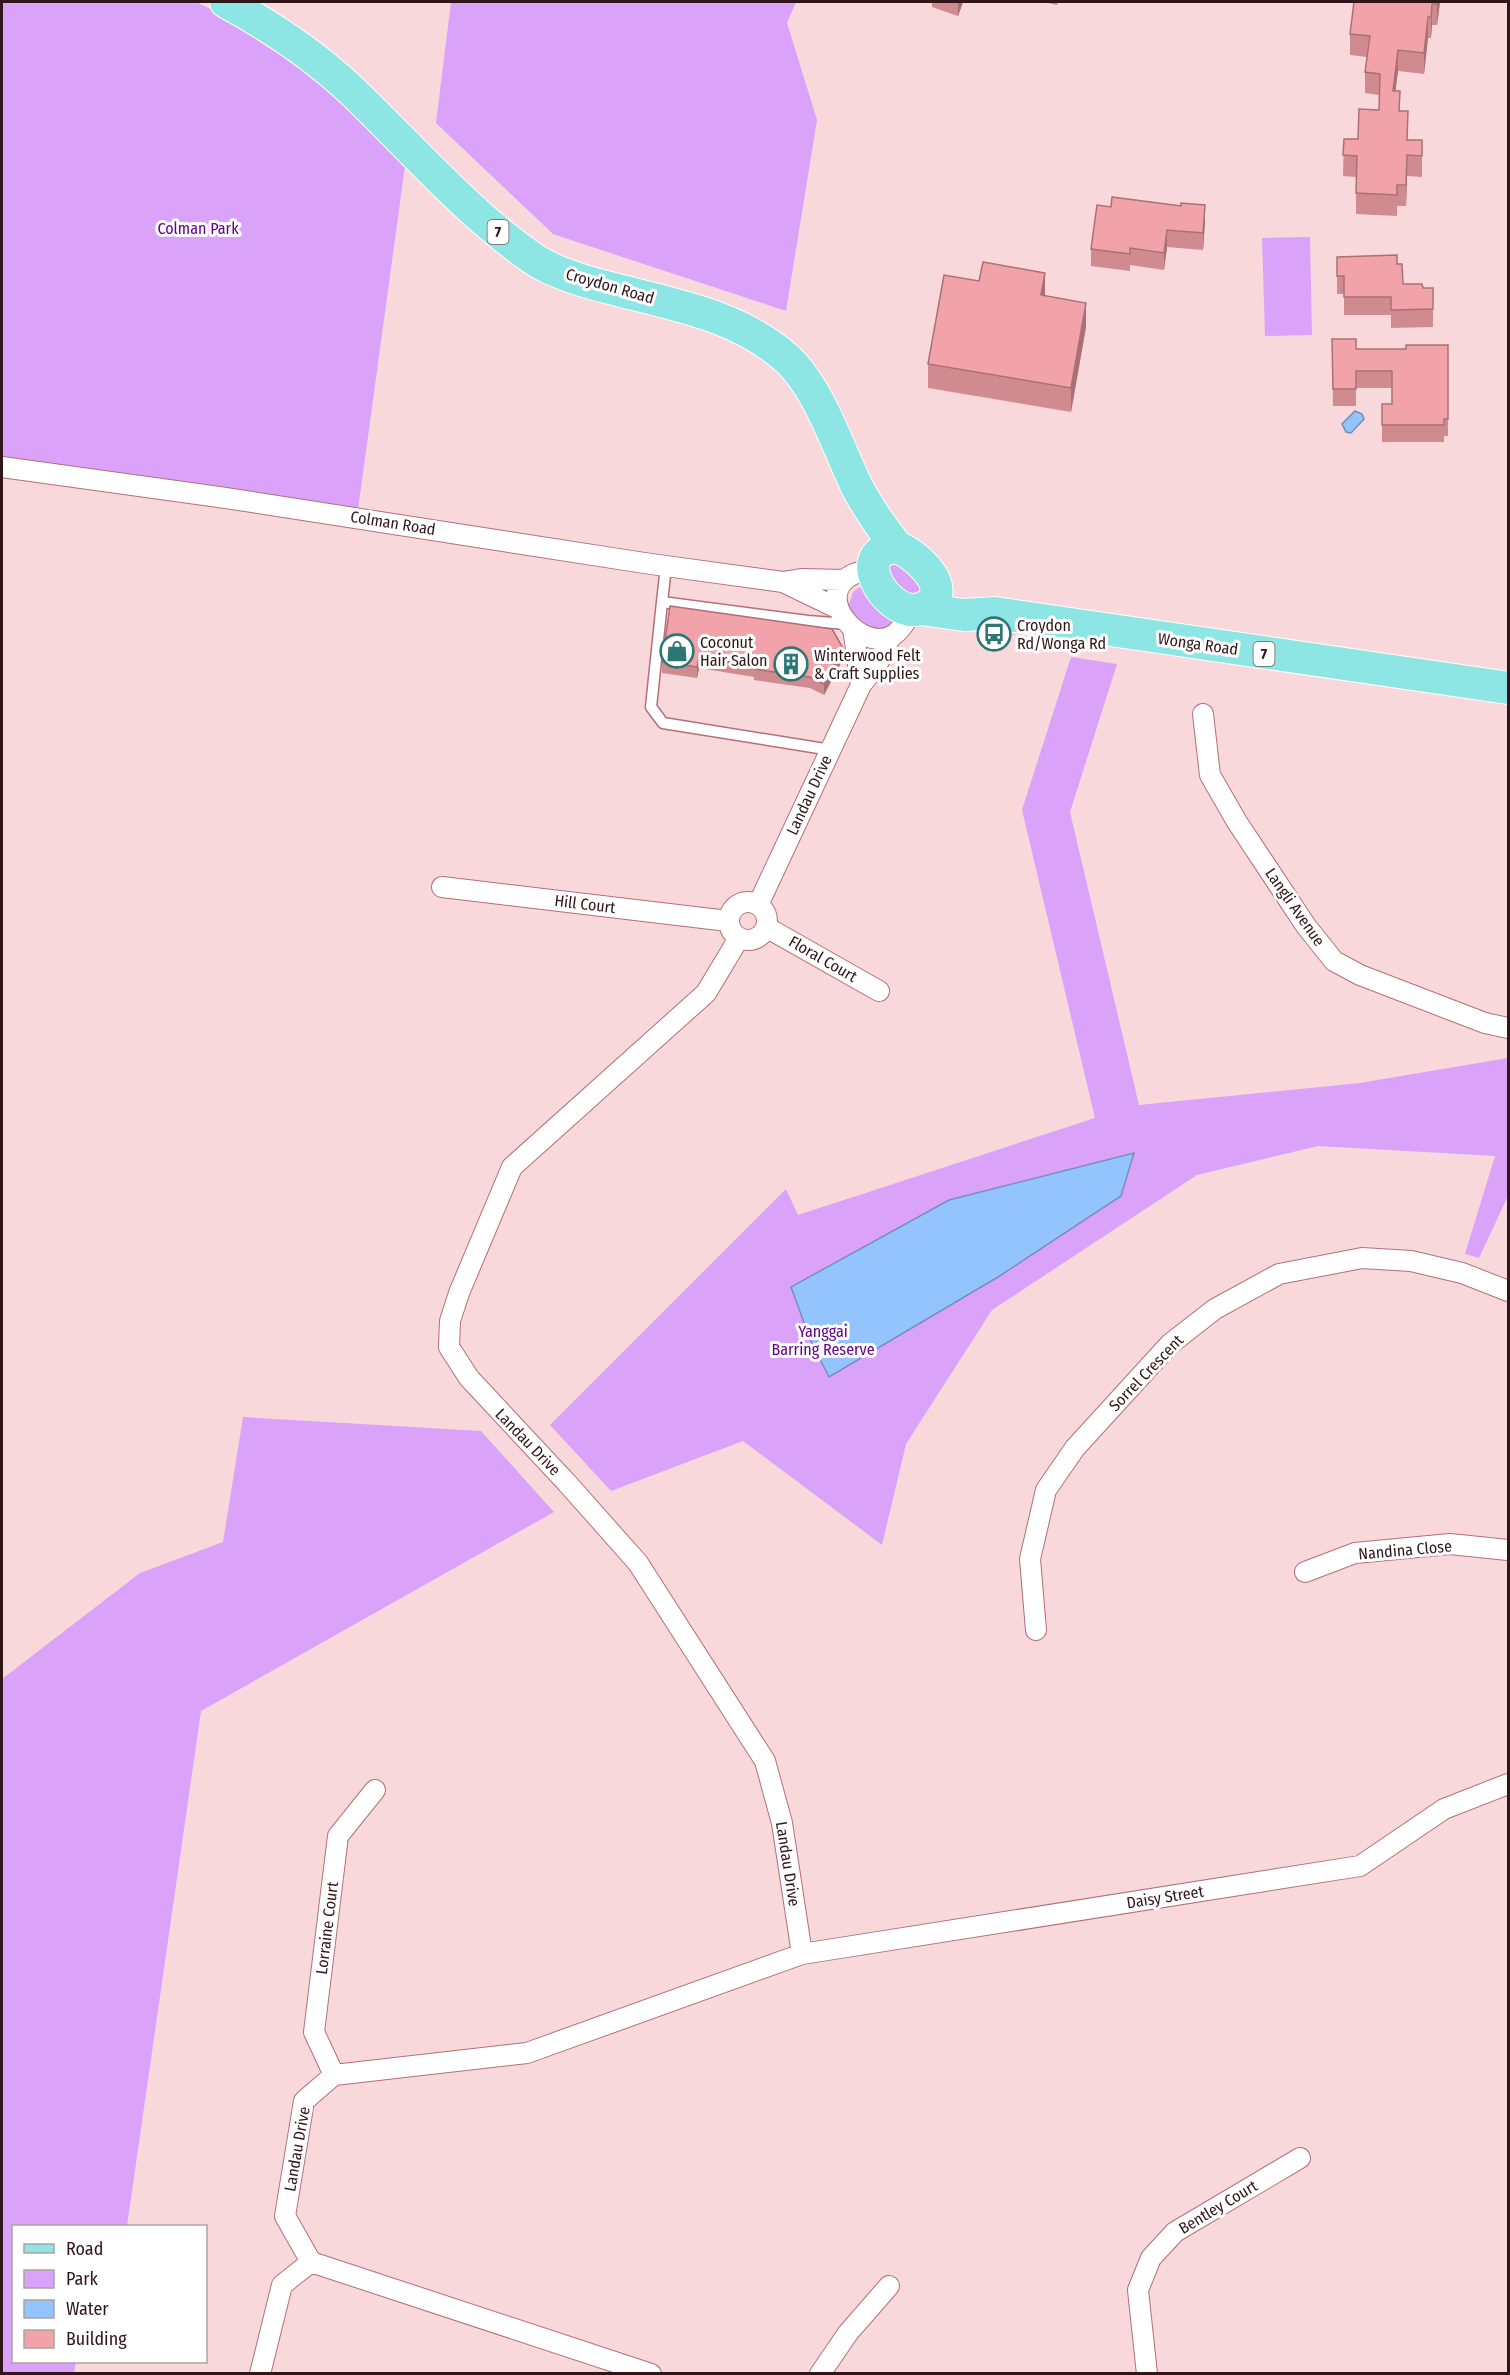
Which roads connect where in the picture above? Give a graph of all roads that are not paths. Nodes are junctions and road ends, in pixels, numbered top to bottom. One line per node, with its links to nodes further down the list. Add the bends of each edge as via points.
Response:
1 (225, 2): 3 (main road, Croydon Road / 7, via 254,17 349,88 455,194 542,264 577,279 729,322 761,338 787,358 810,389 858,487)
2 (2, 467): 4 (street, Colman Road)
3 (872, 564): 5 (street, Colman Road); 6 (main road, 7, via 877,581 899,607); 6 (main road, 7, via 908,551 926,568); 8 (street, via 837,594)
4 (666, 566): 5 (street, Colman Road); 7 (lane)
5 (783, 582): 8 (street, Colman Road)
6 (923, 601): 9 (street, Landau Drive); 11 (main road, Wonga Road / 7)
7 (662, 602): 8 (lane, via 808,621); 13 (lane, via 651,707 663,723)
8 (846, 620): 9 (street, Colman Road, via 870,638); 10 (street)
9 (891, 636): 10 (street, Landau Drive, via 877,665)
10 (861, 685): 13 (street, Landau Drive)
11 (1509, 688)
12 (1203, 714): 20 (street, Langli Avenue, via 1210,776 1306,926 1334,961 1485,1023)
13 (831, 750): 15 (street, Landau Drive)
14 (442, 886): 16 (street, Hill Court)
15 (758, 904): 16 (street, via 741,903 732,910); 17 (street, via 766,914)
16 (728, 921): 18 (street)
17 (766, 927): 18 (street, via 752,940); 19 (street, Floral Court)
18 (739, 938): 27 (street, Landau Drive, via 706,993 512,1167 459,1293 450,1321 449,1347 477,1387 638,1563 765,1761 782,1823)
19 (879, 991)
20 (1509, 1028)
21 (1509, 1291): 24 (street, Sorrel Crescent, via 1462,1273 1411,1261 1362,1258 1279,1274 1215,1309 1170,1344 1075,1448 1046,1490 1030,1559)
22 (1509, 1550): 23 (street, Nandina Close, via 1450,1544 1355,1553)
23 (1305, 1572)
24 (1036, 1629)
25 (1509, 1784): 27 (street, Daisy Street, via 1444,1809 1360,1866)
26 (375, 1790): 28 (street, Lorraine Court, via 338,1836 314,2032)
27 (802, 1954): 28 (street, via 527,2053)
28 (334, 2075): 30 (street, Landau Drive, via 304,2101 285,2216)
29 (1300, 2158): 35 (street, Bentley Court, via 1175,2232 1150,2258 1138,2290)
30 (311, 2262): 32 (street, via 282,2285); 33 (street)
31 (889, 2286): 34 (street)
32 (260, 2373)
33 (651, 2373)
34 (820, 2373)
35 (1147, 2373)

